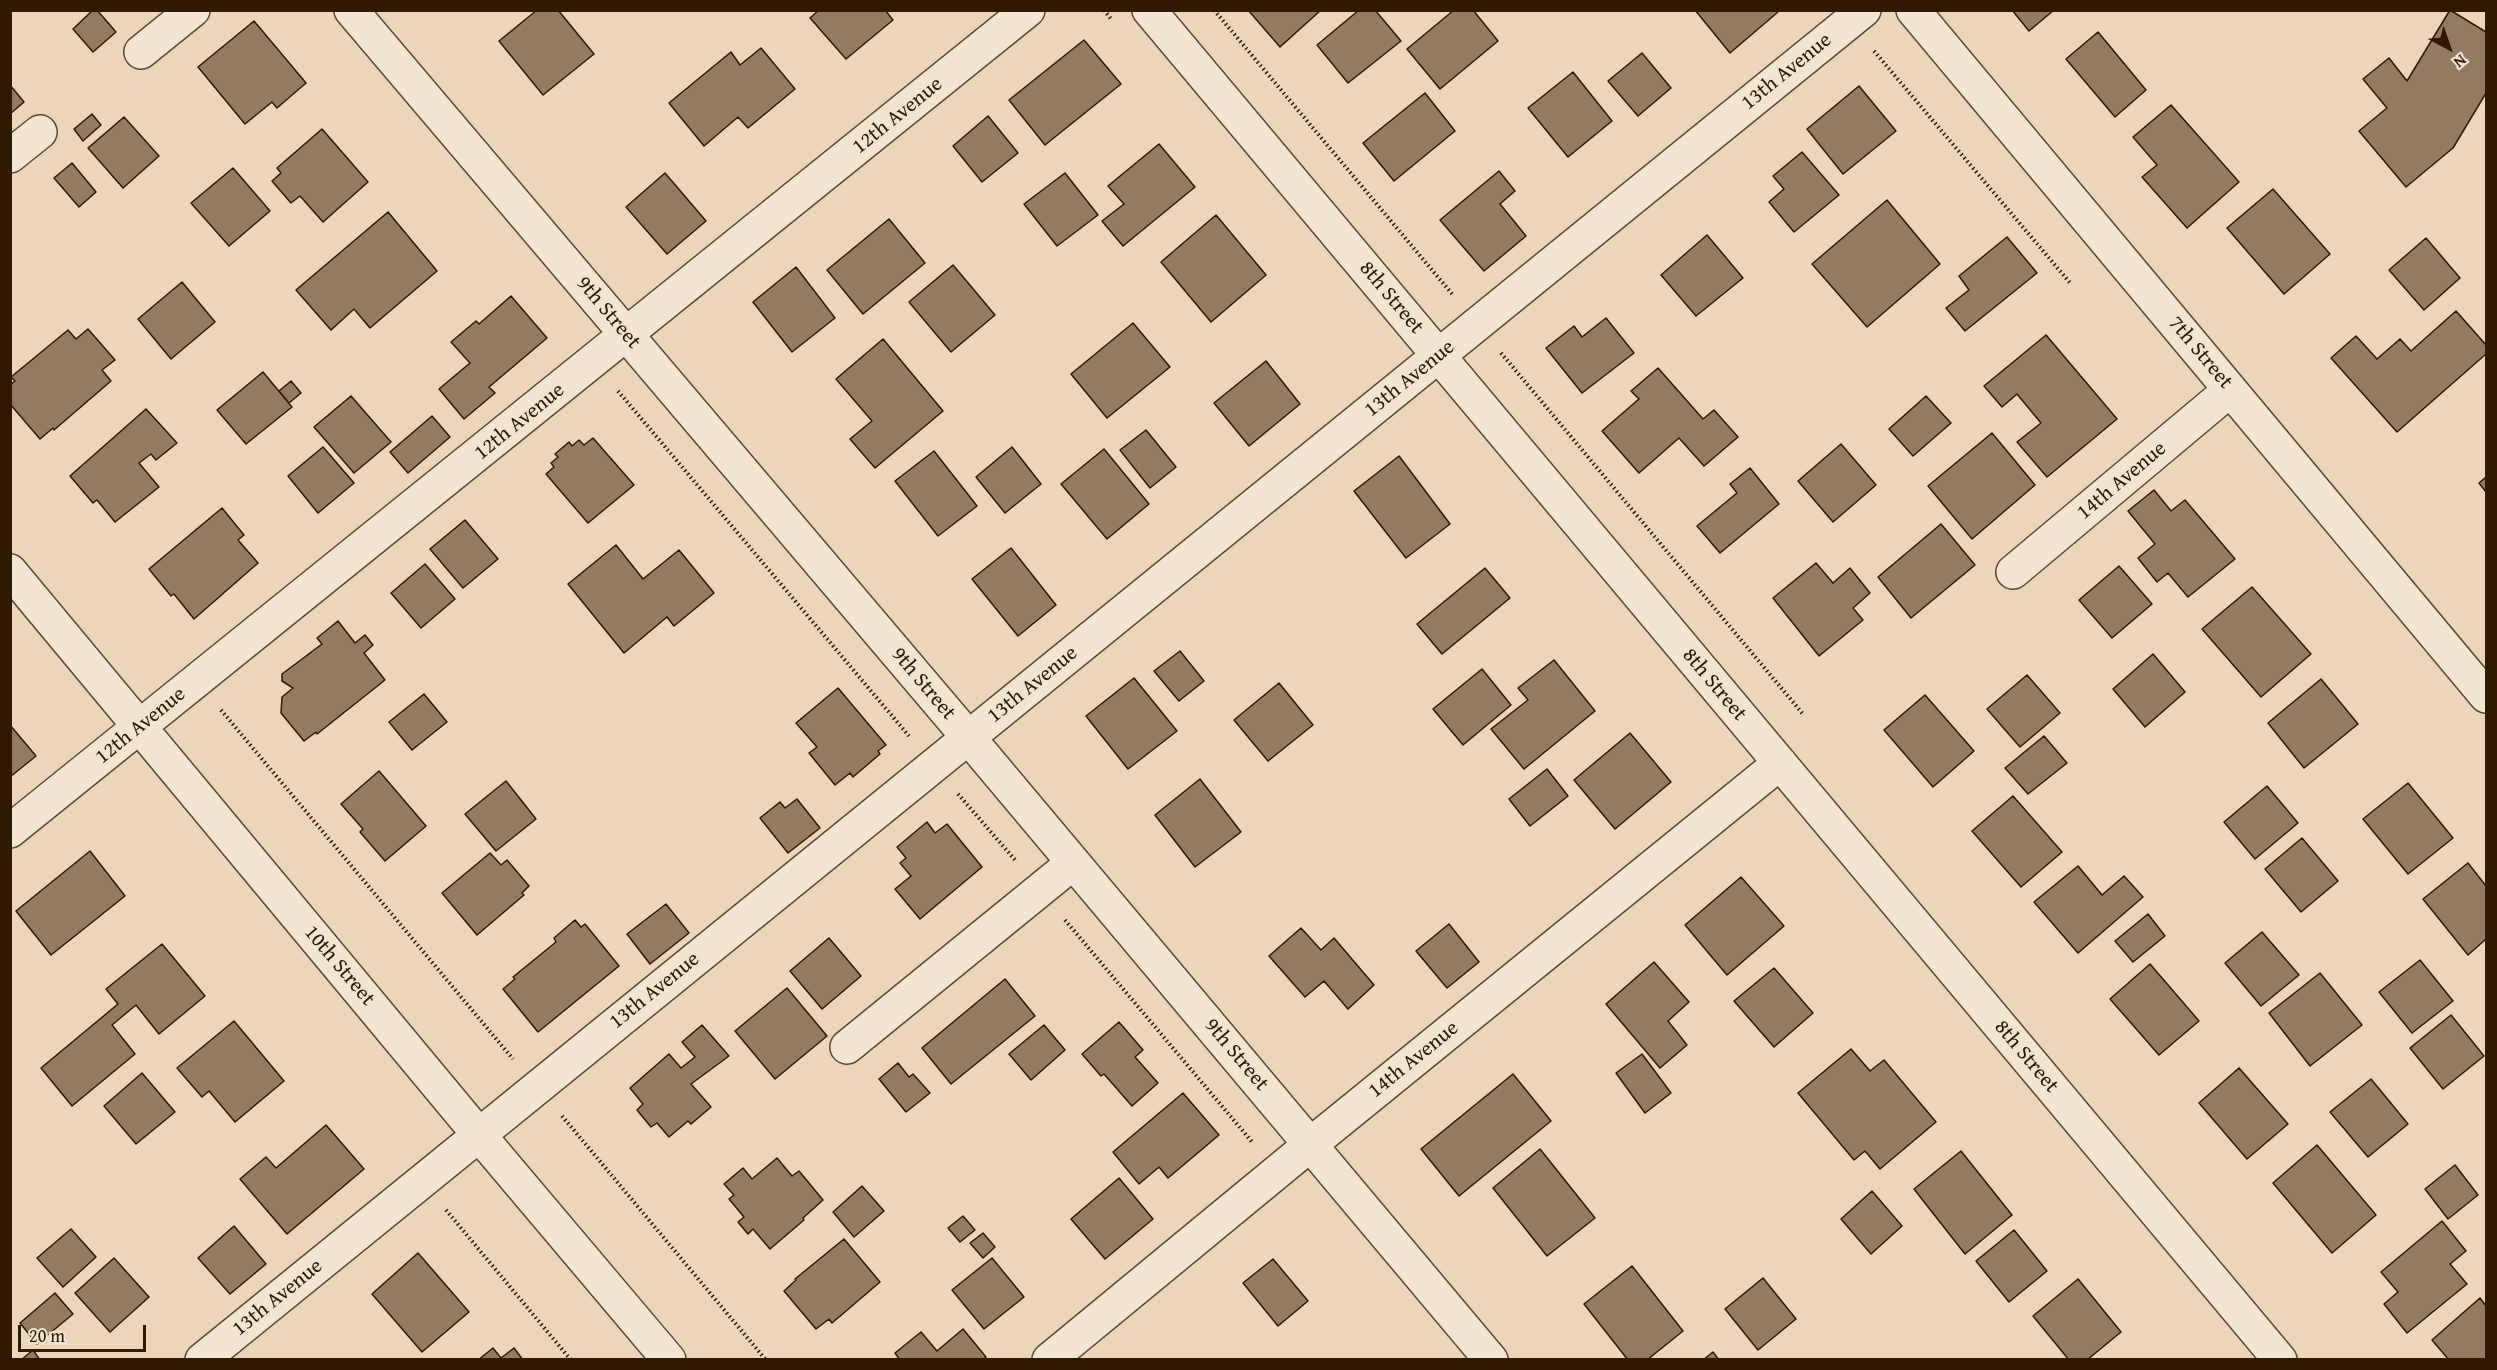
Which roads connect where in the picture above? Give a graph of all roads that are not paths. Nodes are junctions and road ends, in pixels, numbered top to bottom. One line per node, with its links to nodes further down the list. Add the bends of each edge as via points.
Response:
1 (193, 10): 7 (street)
2 (351, 10): 10 (street, 9th Street)
3 (1028, 10): 10 (street, 12th Avenue)
4 (1149, 10): 11 (street, 8th Street)
5 (1864, 10): 11 (street, 13th Avenue)
6 (1912, 10): 12 (street, 7th Street)
7 (141, 52)
8 (40, 132): 9 (street)
9 (10, 156)
10 (627, 335): 16 (street, 12th Avenue); 17 (street, 9th Street)
11 (1439, 356): 17 (street, 13th Avenue); 18 (street, 8th Street)
12 (2230, 390): 14 (street, 14th Avenue); 15 (street, 7th Street)
13 (10, 571): 16 (street, 10th Street)
14 (2013, 573)
15 (2487, 696)
16 (140, 727): 19 (street, 12th Avenue); 22 (street, 10th Street)
17 (968, 737): 20 (street, 9th Street); 22 (street, 13th Avenue)
18 (1780, 763): 23 (street, 14th Avenue); 24 (street, 8th Street)
19 (10, 831)
20 (1073, 863): 21 (street); 23 (street, 9th Street)
21 (847, 1047)
22 (479, 1135): 25 (street, 13th Avenue); 26 (street, 10th Street)
23 (1311, 1143): 27 (street, 14th Avenue); 28 (street, 9th Street)
24 (2276, 1358)
25 (202, 1359)
26 (669, 1359)
27 (1049, 1359)
28 (1491, 1359)

